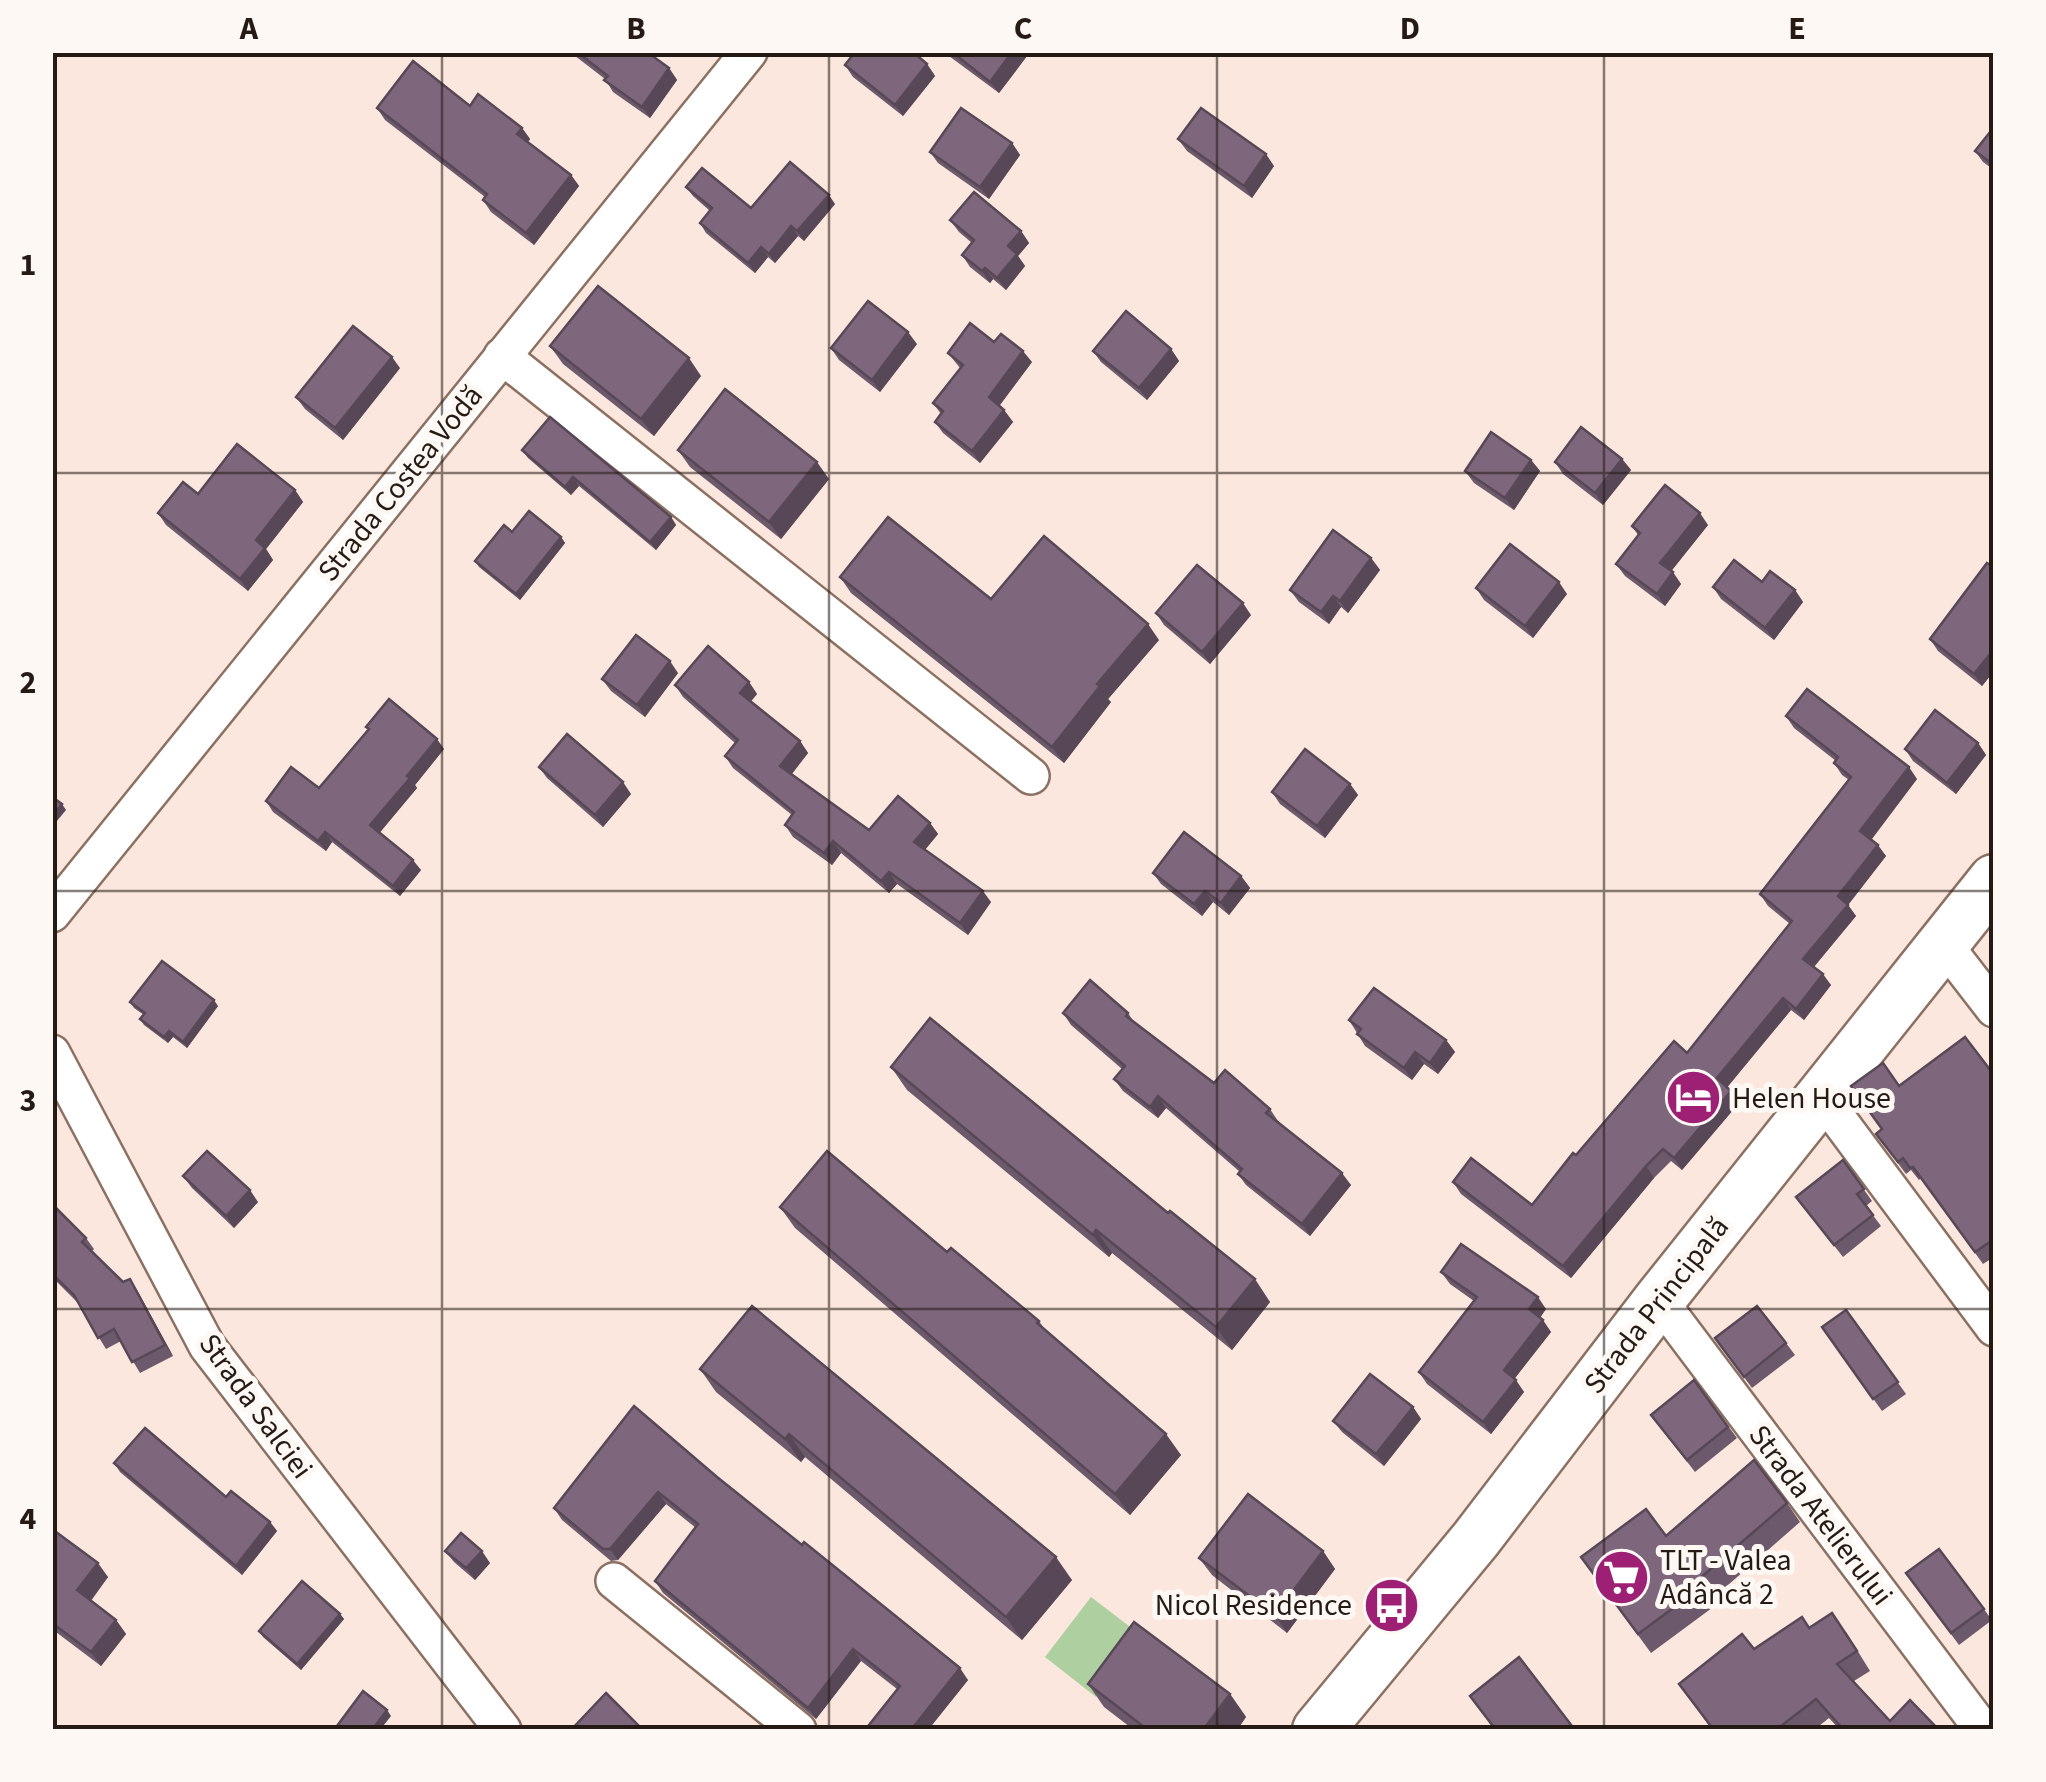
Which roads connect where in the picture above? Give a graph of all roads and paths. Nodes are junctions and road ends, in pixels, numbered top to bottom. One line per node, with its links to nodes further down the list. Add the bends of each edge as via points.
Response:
1 (749, 52): 2 (street, Strada Costea Vodă)
2 (502, 356): 3 (street); 5 (street, Strada Costea Vodă)
3 (1031, 776)
4 (1994, 880): 6 (street, Strada Principală)
5 (52, 914)
6 (1944, 943): 7 (street); 9 (street, Strada Principală)
7 (1994, 1009)
8 (52, 1053): 13 (street, Strada Salciei, via 207,1346)
9 (1821, 1096): 10 (street, Strada Principală); 11 (street)
10 (1659, 1300): 15 (street, Strada Principală, via 1476,1539); 16 (street, Strada Atelierului)
11 (1994, 1328)
12 (614, 1580): 14 (street)
13 (503, 1730)
14 (798, 1730)
15 (1318, 1730)
16 (1983, 1730)

